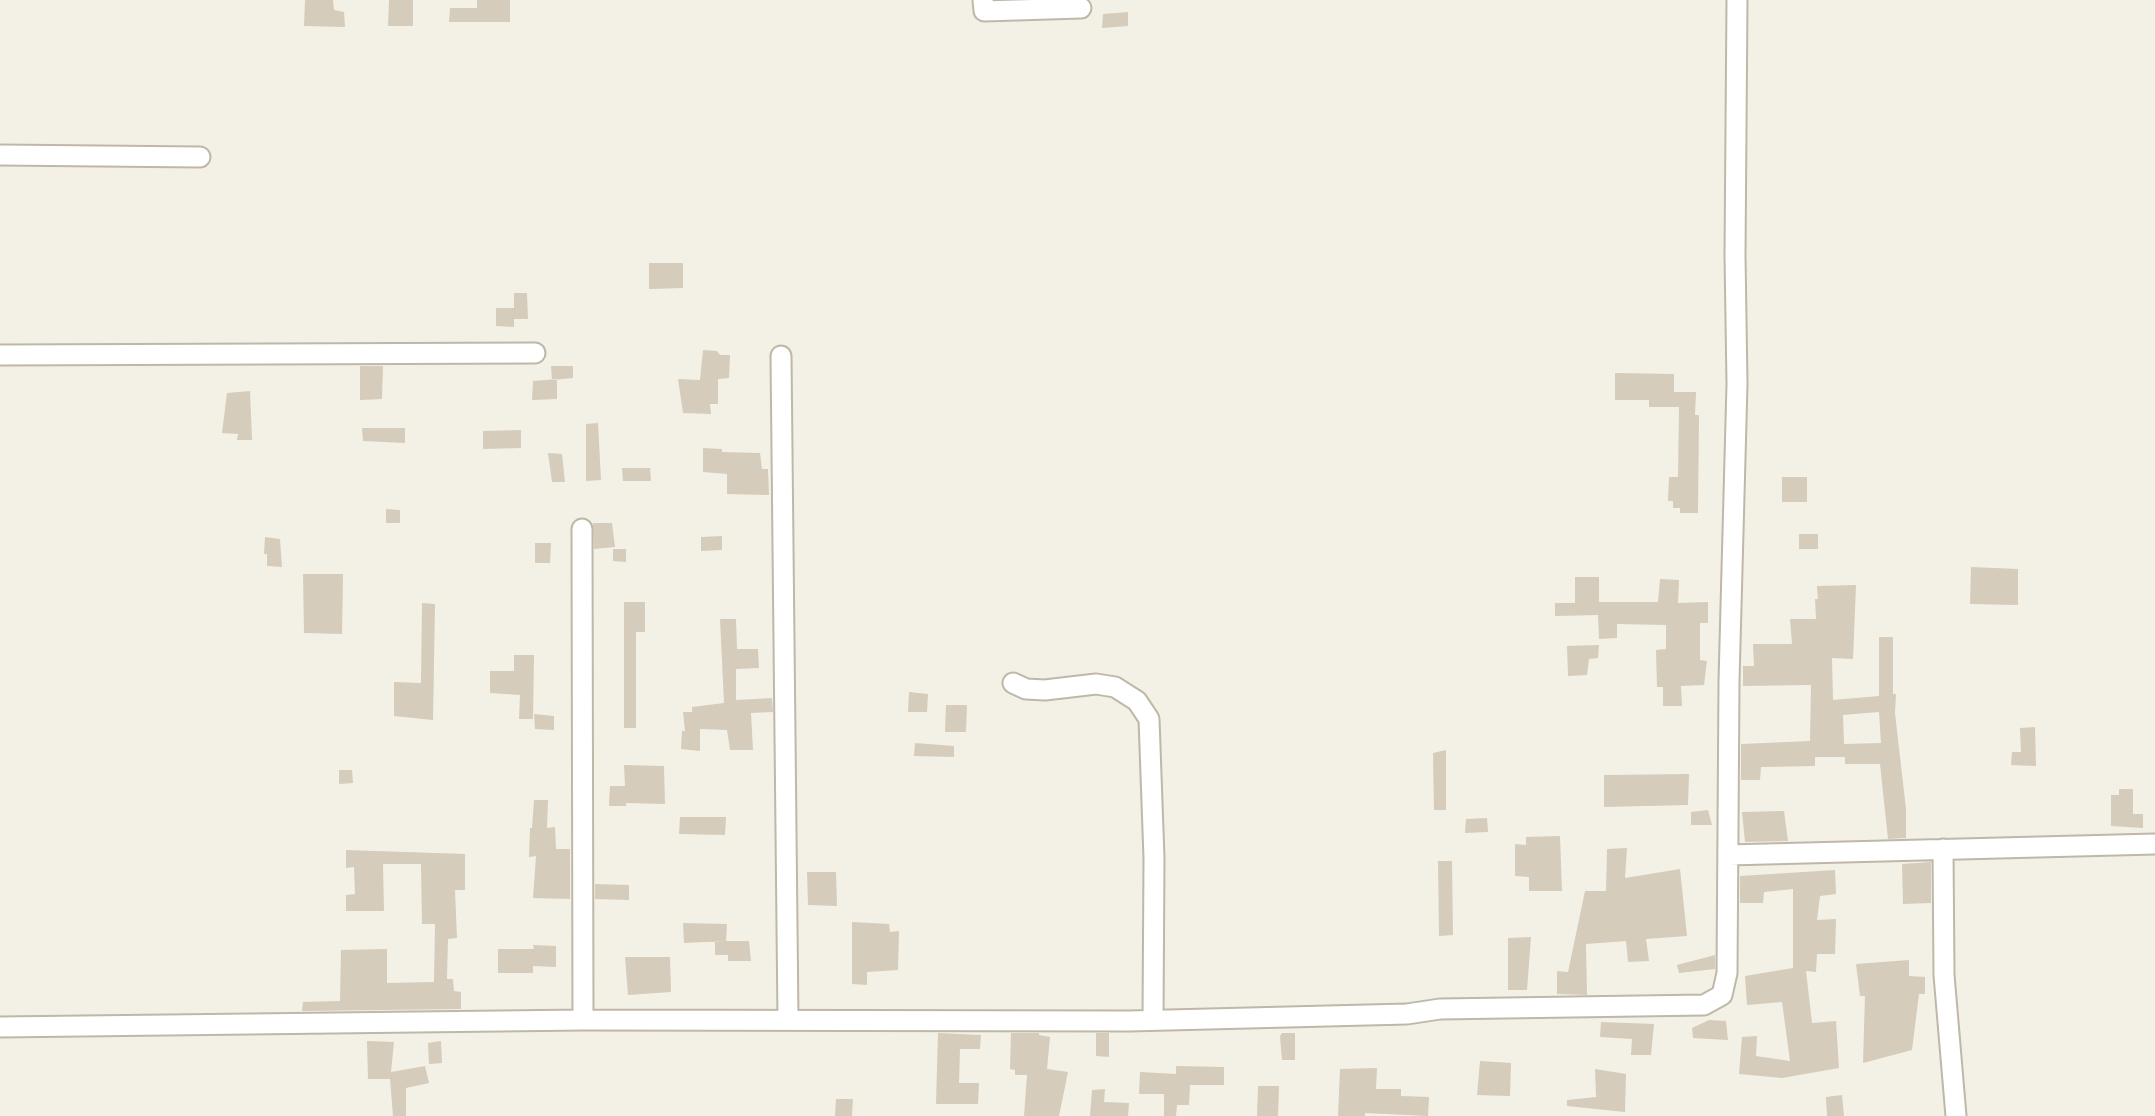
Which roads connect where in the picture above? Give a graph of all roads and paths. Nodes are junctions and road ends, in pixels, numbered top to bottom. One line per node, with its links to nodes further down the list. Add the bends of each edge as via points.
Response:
1 (983, 0): 3 (street, via 984,12)
2 (1737, 0): 13 (street, via 1737,384)
3 (1081, 8)
4 (0, 155): 5 (street)
5 (200, 157)
6 (535, 353): 7 (street)
7 (0, 355)
8 (781, 356): 15 (street)
9 (582, 529): 14 (street)
10 (1013, 682): 16 (street, via 1026,689 1115,687 1137,701 1149,719)
11 (2155, 844): 12 (street)
12 (1943, 849): 13 (street); 18 (street, via 1944,975)
13 (1728, 855): 16 (street, via 1727,973 1722,995 1704,1005)
14 (583, 1020): 15 (street); 17 (street)
15 (788, 1020): 16 (street)
16 (1153, 1020)
17 (0, 1027)
18 (1956, 1116)

